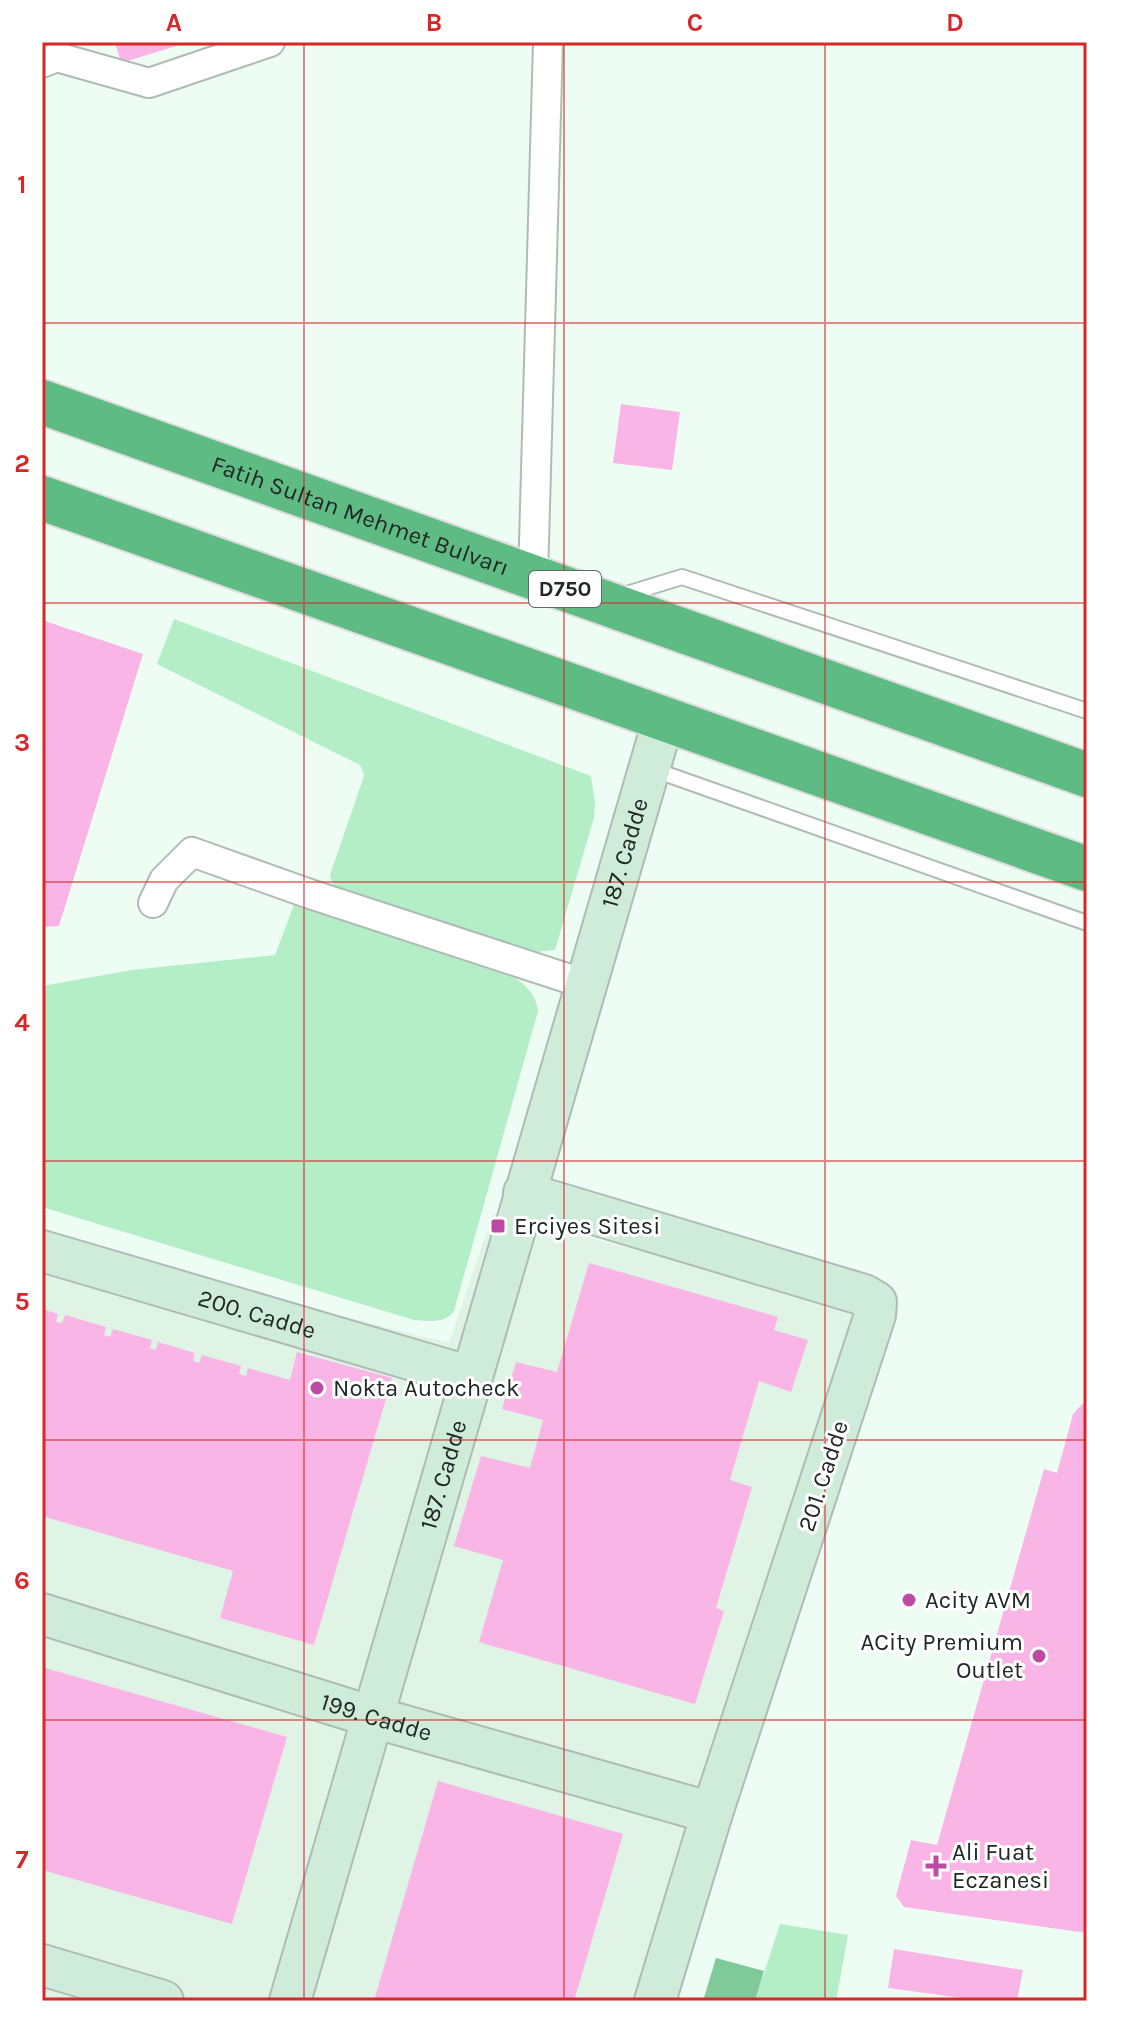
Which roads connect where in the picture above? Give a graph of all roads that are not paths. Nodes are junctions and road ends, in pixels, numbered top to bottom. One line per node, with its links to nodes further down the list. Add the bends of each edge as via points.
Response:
1 (270, 42): 3 (street, via 149,83 57,57)
2 (548, 42): 6 (street)
3 (42, 63)
4 (42, 402): 6 (highway, Fatih Sultan Mehmet Bulvarı / D750)
5 (42, 498): 9 (highway)
6 (533, 578): 7 (highway, Fatih Sultan Mehmet Bulvarı / D750)
7 (601, 601): 8 (lane, via 682,577); 11 (highway, Fatih Sultan Mehmet Bulvarı / D750)
8 (1087, 711)
9 (664, 718): 10 (street, 187. Cadde); 12 (highway)
10 (647, 768): 14 (lane); 15 (street, 187. Cadde)
11 (1087, 775)
12 (1087, 869)
13 (153, 903): 15 (street, via 164,880 192,852)
14 (1087, 923)
15 (585, 984): 16 (street, 187. Cadde)
16 (524, 1193): 18 (street, 187. Cadde); 21 (street, 201. Cadde, via 876,1302)
17 (42, 1251): 18 (street, 200. Cadde)
18 (471, 1377): 20 (street, 187. Cadde)
19 (42, 1614): 20 (street, 199. Cadde)
20 (373, 1717): 21 (street, 199. Cadde); 24 (street, 187. Cadde)
21 (712, 1813): 25 (street, 201. Cadde)
22 (42, 1965): 23 (street)
23 (163, 2001)
24 (290, 2001)
25 (655, 2001)

